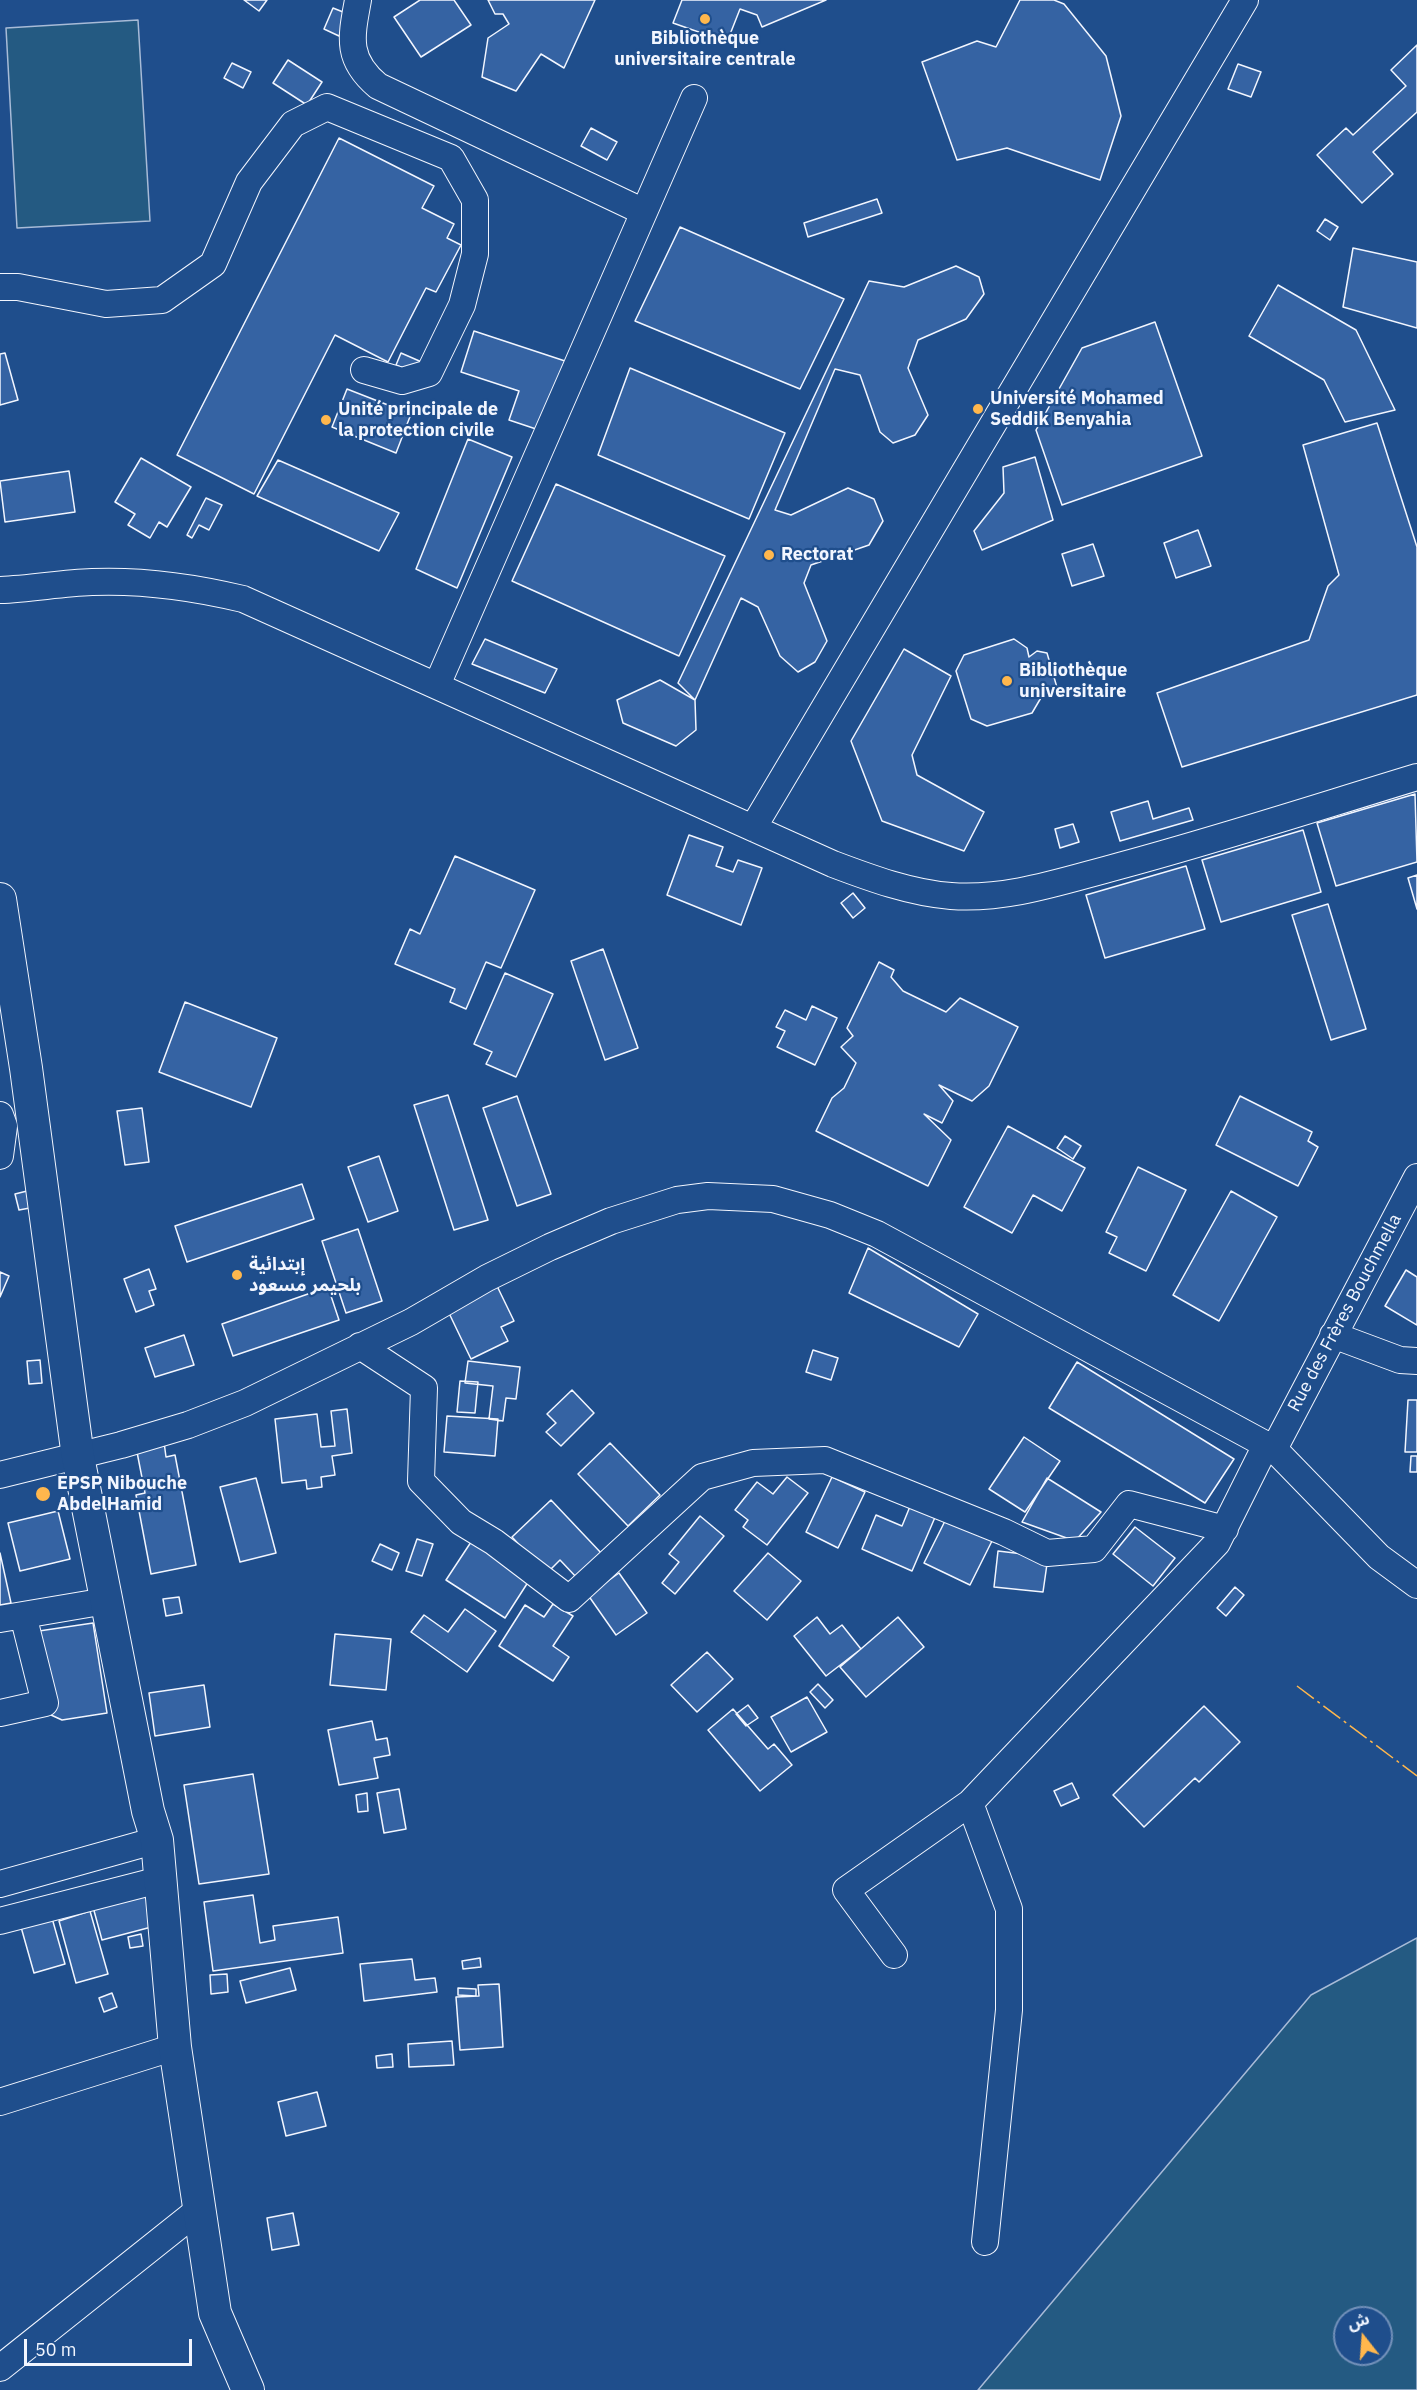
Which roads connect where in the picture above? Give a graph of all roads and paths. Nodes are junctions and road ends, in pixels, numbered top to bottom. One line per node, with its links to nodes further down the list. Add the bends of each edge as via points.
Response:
1 (358, 0): 4 (street, via 352,31 354,52 364,74 378,86)
2 (1245, 0): 10 (street)
3 (694, 98): 4 (street)
4 (644, 212): 8 (street)
5 (0, 287): 6 (street, via 106,304 162,300 213,264 249,182 294,124 327,107 451,158 475,200 475,254 462,304 429,373 402,381)
6 (364, 370)
7 (0, 590): 8 (street, via 140,582 221,593 243,598)
8 (437, 685): 10 (street)
9 (1417, 777): 10 (street, via 1143,860 1030,890 990,895 951,896 885,882 833,864)
10 (753, 828)
11 (0, 899): 12 (main road)
12 (7, 1000): 20 (main road)
13 (0, 1115): 14 (street, via 4,1126)
14 (0, 1156)
15 (1417, 1177): 16 (street, Rue des Frères Bouchmella)
16 (1334, 1335): 18 (street, via 1400,1360); 19 (street, Rue des Frères Bouchmella)
17 (360, 1346): 19 (street, via 550,1247 636,1212 701,1196 772,1199 830,1215 877,1234); 20 (street, via 285,1385 219,1413); 22 (street, via 424,1388 421,1481 461,1522 569,1599 702,1478 753,1463 825,1460 1047,1553 1094,1549 1129,1504)
18 (1417, 1361)
19 (1270, 1447): 22 (street, Rue des Frères Bouchmella); 23 (street, via 1379,1557)
20 (78, 1457): 21 (street); 24 (main road)
21 (0, 1475)
22 (1225, 1529): 27 (street, Rue des Frères Bouchmella, via 1217,1544)
23 (1417, 1585)
24 (106, 1600): 25 (street); 28 (main road)
25 (12, 1617): 26 (street, via 45,1702)
26 (0, 1713)
27 (970, 1803): 32 (street, Rue des Frères Bouchmella, via 846,1890); 36 (street, via 1009,1909 1009,2010)
28 (157, 1840): 29 (main road); 30 (street)
29 (159, 1880): 31 (street); 33 (main road)
30 (0, 1884)
31 (0, 1921)
32 (894, 1956)
33 (175, 2047): 34 (street); 35 (main road)
34 (0, 2102)
35 (201, 2208): 37 (street); 38 (main road, via 215,2313)
36 (985, 2242)
37 (0, 2368)
38 (248, 2390)

